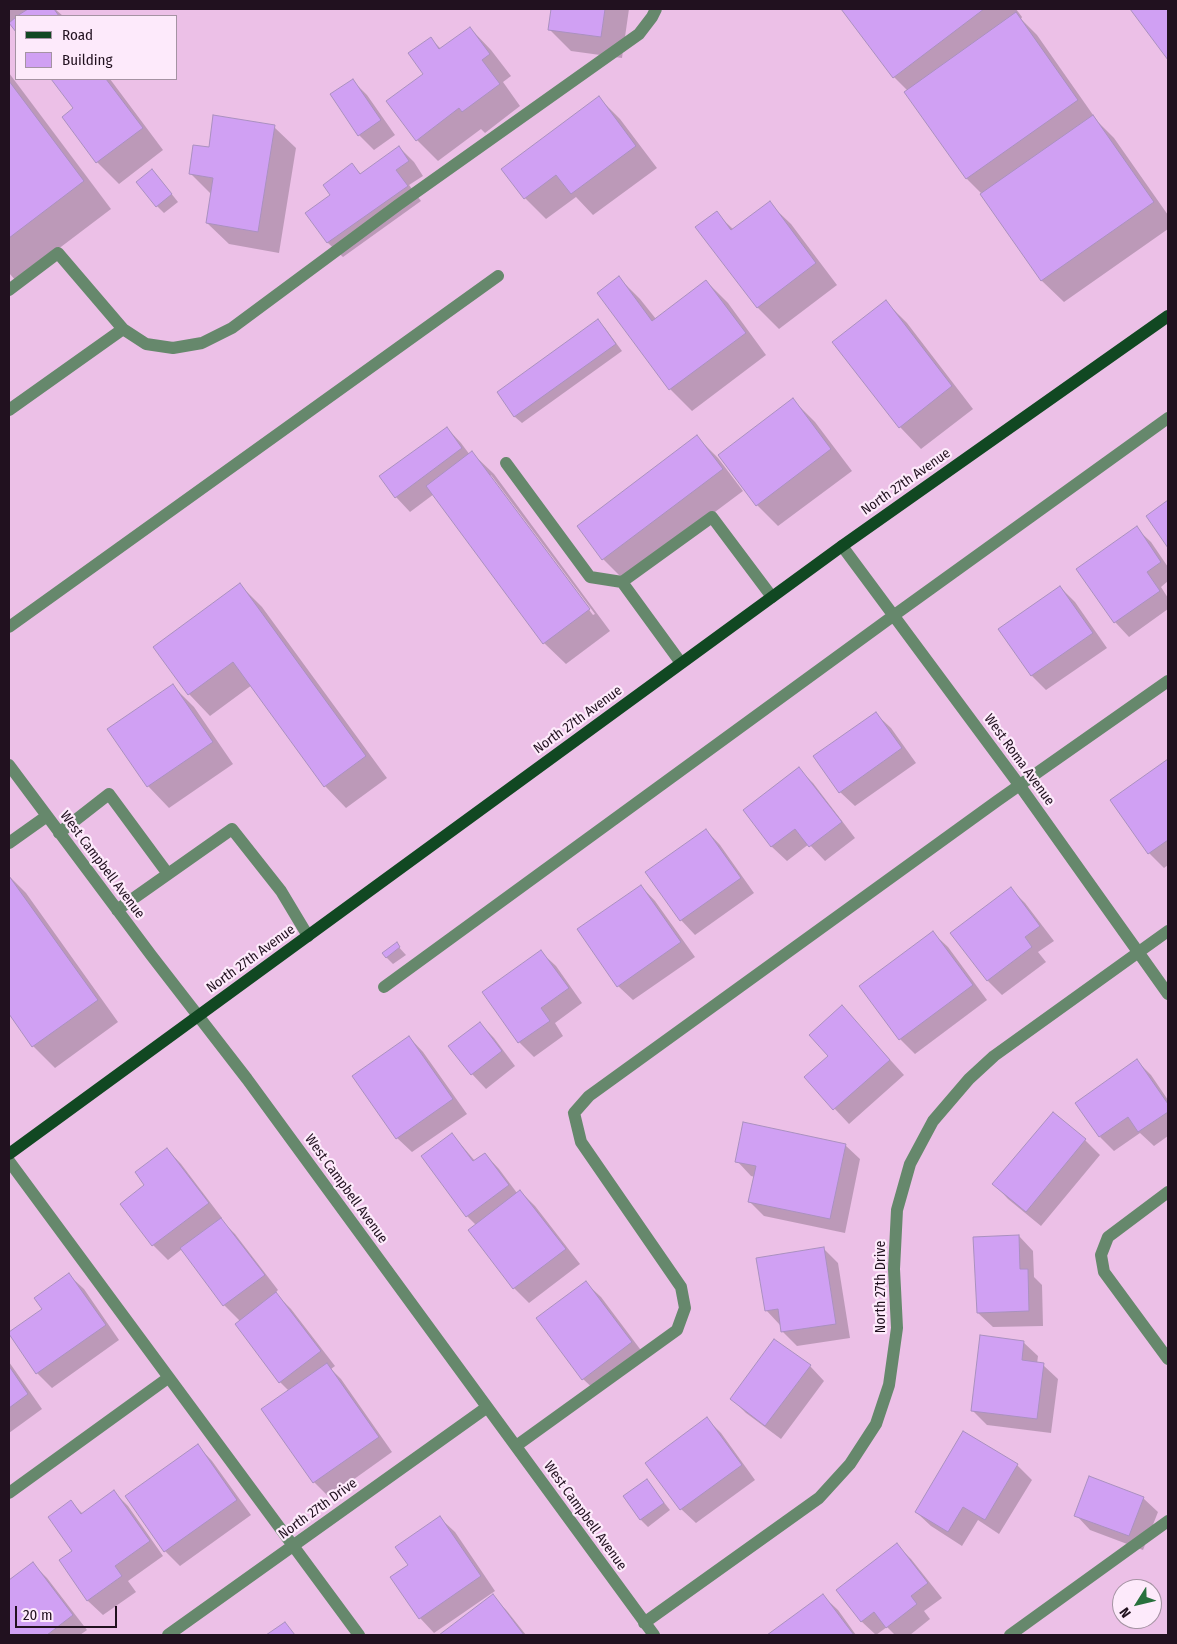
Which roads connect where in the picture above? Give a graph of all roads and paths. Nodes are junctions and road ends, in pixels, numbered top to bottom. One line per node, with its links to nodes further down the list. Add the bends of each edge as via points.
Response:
1 (656, 9): 5 (street, via 639,34 232,328 202,342 173,348 146,344)
2 (498, 276): 13 (street)
3 (9, 290): 5 (street, via 58,253)
4 (1168, 316): 9 (main road, North 27th Avenue)
5 (122, 329): 6 (street)
6 (9, 410)
7 (1168, 418): 12 (street)
8 (506, 463): 10 (street, via 590,577)
9 (842, 546): 11 (main road, North 27th Avenue); 12 (street, West Roma Avenue)
10 (622, 582): 11 (street, via 712,517); 14 (street)
11 (772, 597): 14 (main road, North 27th Avenue)
12 (893, 616): 17 (street, West Roma Avenue); 26 (street)
13 (9, 627)
14 (681, 663): 24 (main road, North 27th Avenue)
15 (1168, 681): 17 (street)
16 (9, 765): 18 (street, West Campbell Avenue)
17 (1020, 786): 25 (street, West Roma Avenue); 35 (street, via 589,1096 574,1113 582,1142 681,1287 685,1308 677,1330)
18 (47, 816): 19 (street, West Campbell Avenue); 20 (street)
19 (59, 833): 21 (street, via 109,794); 22 (street, West Campbell Avenue)
20 (9, 843)
21 (168, 874): 22 (street); 24 (street, via 232,829 282,892)
22 (117, 910): 28 (street, West Campbell Avenue)
23 (1168, 931): 25 (street, North 27th Drive)
24 (308, 936): 28 (main road, North 27th Avenue)
25 (1138, 952): 27 (street, West Roma Avenue); 39 (street, North 27th Drive, via 994,1056 933,1121 910,1164 897,1210 894,1269 897,1328 889,1386 876,1424 850,1464 819,1498)
26 (384, 987)
27 (1168, 994)
28 (198, 1016): 29 (main road, North 27th Avenue); 34 (street, West Campbell Avenue)
29 (9, 1154)
30 (9, 1161): 33 (street)
31 (1168, 1192): 32 (street, via 1108,1237 1101,1255 1104,1272)
32 (1168, 1359)
33 (168, 1378): 36 (street); 38 (street)
34 (486, 1408): 35 (street, West Campbell Avenue); 38 (street, North 27th Drive)
35 (516, 1446): 39 (street, West Campbell Avenue)
36 (9, 1493)
37 (1168, 1521): 43 (street)
38 (293, 1546): 40 (street, North 27th Drive); 41 (street)
39 (644, 1623): 42 (street, West Campbell Avenue)
40 (168, 1635)
41 (359, 1635)
42 (654, 1635)
43 (1010, 1635)

